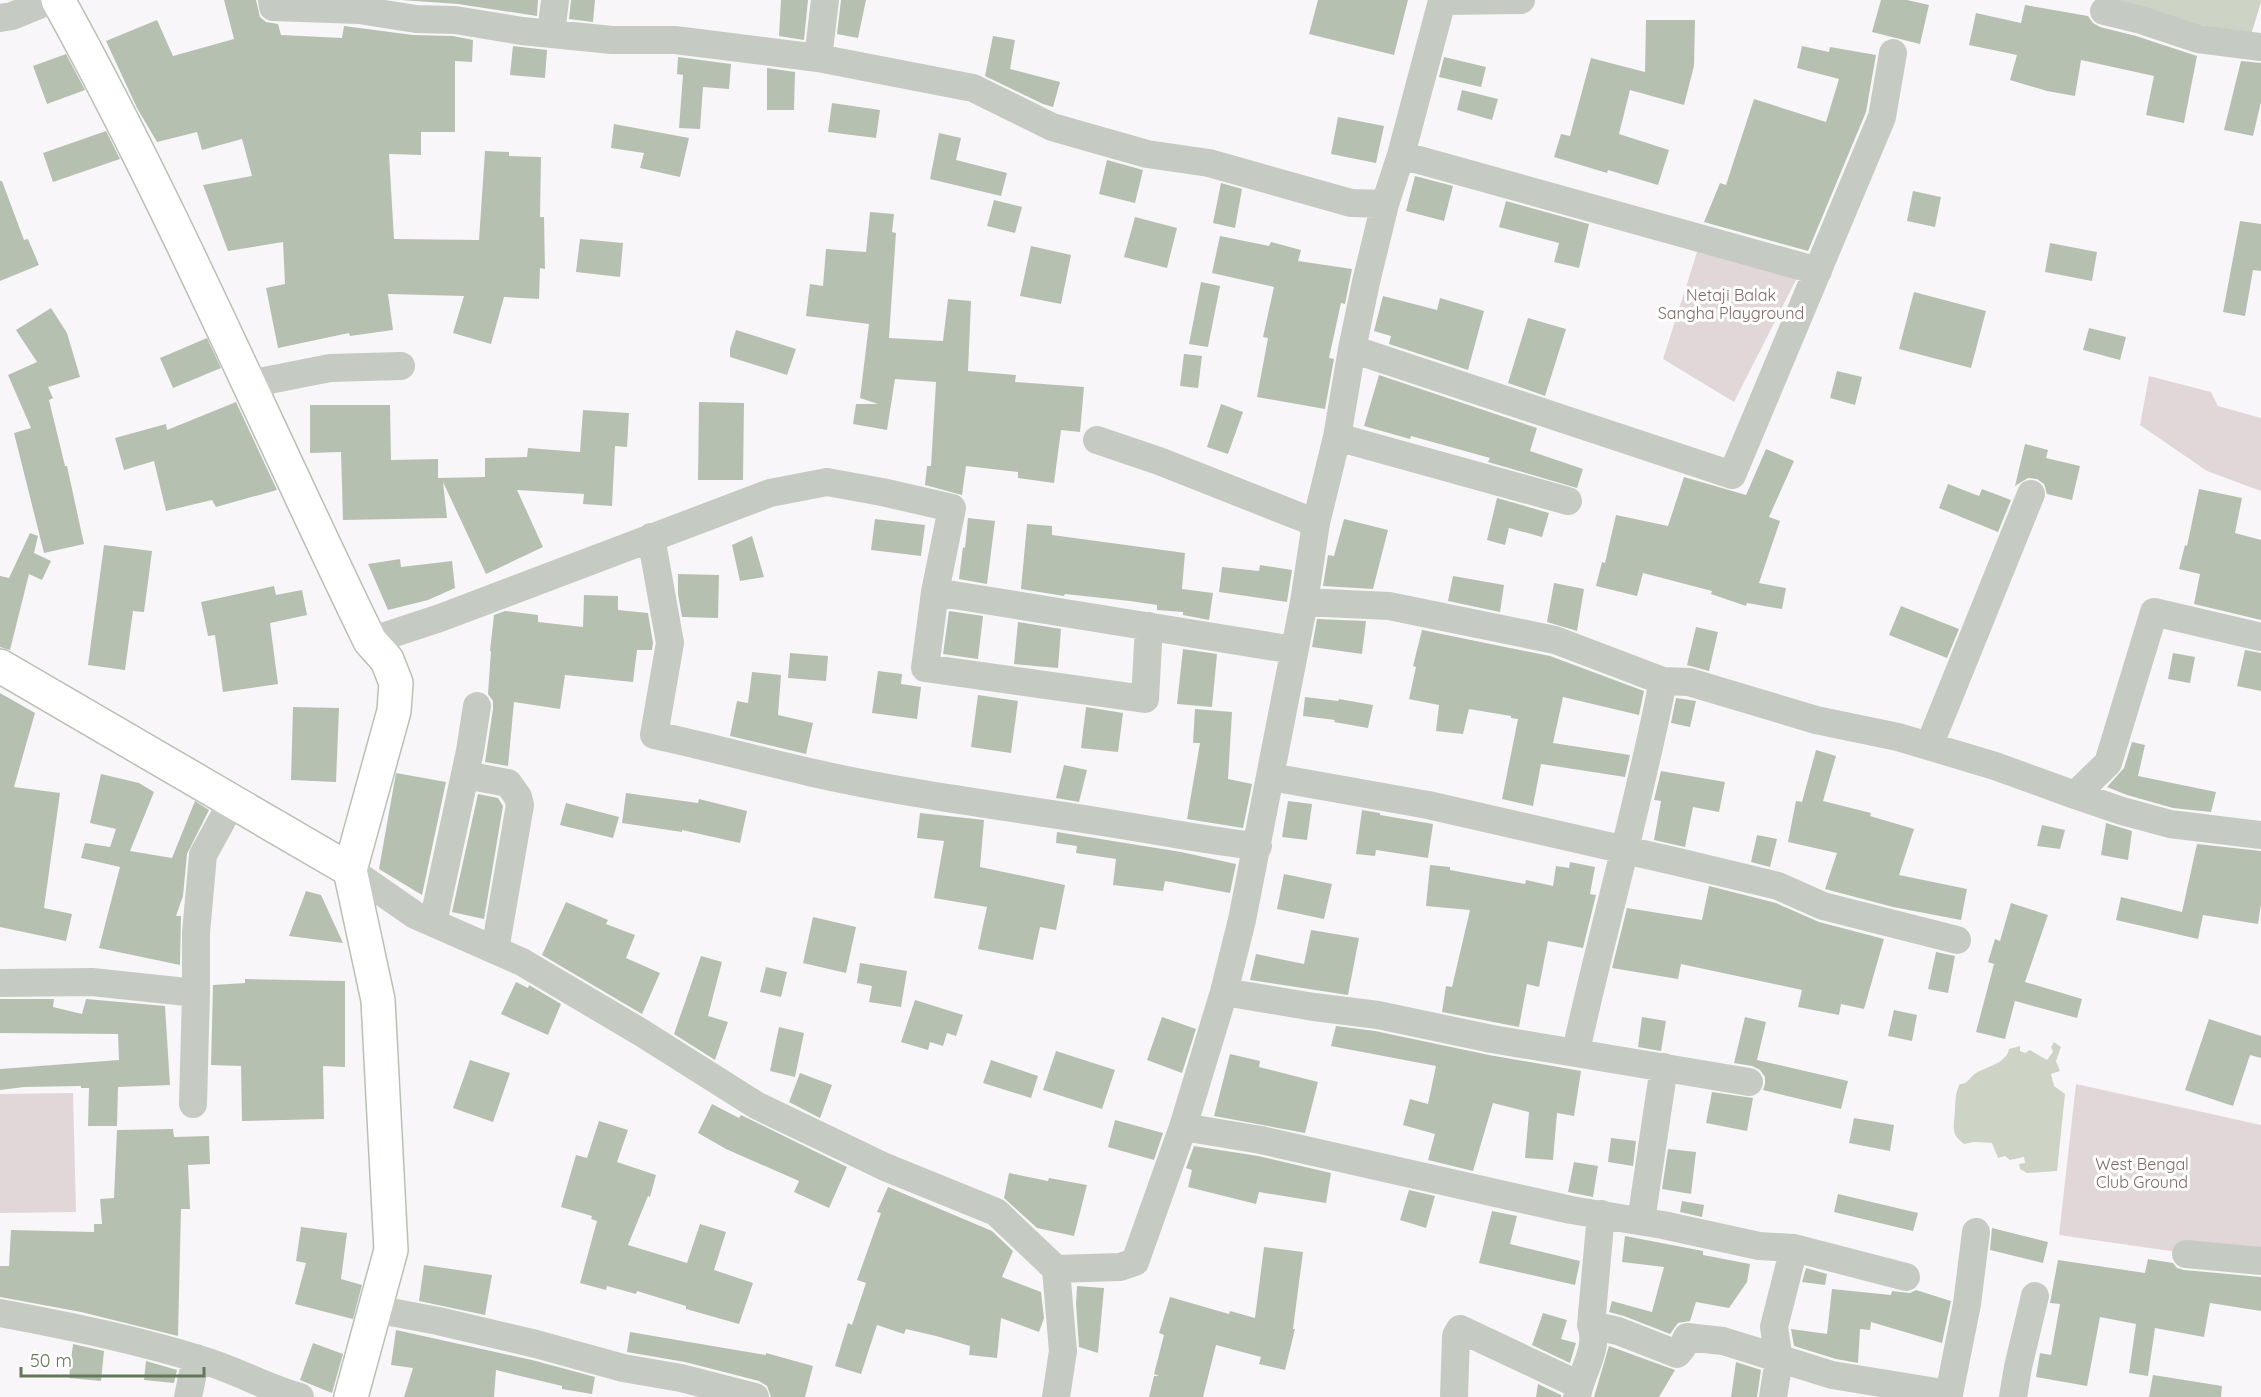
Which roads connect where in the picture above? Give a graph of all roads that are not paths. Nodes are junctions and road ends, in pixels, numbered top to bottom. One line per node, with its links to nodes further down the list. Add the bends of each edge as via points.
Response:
1 (51, 0): 9 (street)
2 (58, 0): 19 (main road, via 98,73)
3 (272, 0): 10 (street, via 273,7 358,10)
4 (555, 0): 10 (street)
5 (825, 0): 13 (street)
6 (1441, 0): 7 (street); 14 (street)
7 (1521, 0)
8 (2104, 10): 11 (street, via 2198,39)
9 (0, 18)
10 (551, 34): 13 (street, via 612,40 675,40)
11 (2261, 47)
12 (1893, 53): 16 (street, via 1882,117)
13 (818, 58): 15 (street, via 973,88 1052,127 1147,154 1209,163 1352,203)
14 (1401, 154): 15 (street); 16 (street)
15 (1385, 204): 17 (street)
16 (1818, 271): 17 (street, via 1732,476)
17 (1352, 349): 20 (street)
18 (401, 366): 19 (street, via 330,368)
19 (249, 384): 30 (main road)
20 (1337, 436): 23 (street); 24 (street)
21 (1096, 440): 24 (street)
22 (2031, 494): 35 (street)
23 (1568, 501)
24 (1316, 523): 27 (street)
25 (651, 537): 26 (street, via 770,493 827,482 882,492 952,508); 30 (street); 41 (street, via 670,643 654,735 809,772 933,796)
26 (935, 592): 28 (street); 28 (street, via 925,668 969,675 1145,699)
27 (1304, 602): 31 (street); 33 (street, via 1389,606 1555,640)
28 (1149, 626): 31 (street)
29 (2261, 637): 38 (street, via 2154,612 2108,763)
30 (370, 641): 43 (main road, via 387,660 396,683 394,711)
31 (1294, 650): 37 (street)
32 (0, 666): 39 (main road)
33 (1663, 681): 35 (street, via 1689,682 1816,720); 42 (street, via 1650,750)
34 (477, 706): 36 (street)
35 (1929, 746): 38 (street)
36 (465, 775): 44 (street); 46 (street, via 508,783 520,805)
37 (1271, 777): 41 (street); 42 (street, via 1428,805)
38 (2075, 795): 40 (street, via 2170,824)
39 (232, 802): 43 (main road); 49 (street, via 203,855 196,933)
40 (2261, 835)
41 (1258, 846): 48 (street)
42 (1623, 850): 45 (street, via 1778,886 1823,906); 50 (street)
43 (350, 870): 44 (street); 64 (main road, via 378,1000 391,1250)
44 (433, 923): 46 (street)
45 (1957, 940)
46 (495, 950): 61 (street, via 542,973 756,1105 885,1167 996,1212)
47 (0, 983): 49 (street, via 92,982)
48 (1224, 992): 50 (street); 54 (street)
49 (196, 993): 53 (street)
50 (1576, 1051): 51 (street)
51 (1664, 1067): 52 (street); 56 (street)
52 (1749, 1082)
53 (193, 1104)
54 (1183, 1127): 55 (street, via 1261,1140); 61 (street, via 1135,1262 1120,1268)
55 (1601, 1214): 56 (street); 66 (street)
56 (1641, 1221): 58 (street, via 1759,1246)
57 (1976, 1232): 70 (street)
58 (1794, 1248): 62 (street); 68 (street, via 1774,1327)
59 (2186, 1254): 60 (street)
60 (2261, 1261)
61 (1056, 1269): 75 (street, via 1063,1351)
62 (1906, 1277)
63 (2035, 1296): 78 (street)
64 (375, 1309): 73 (main road); 74 (street)
65 (0, 1313): 67 (street, via 114,1336)
66 (1591, 1325): 68 (street, via 1677,1354 1687,1337 1724,1341); 69 (street, via 1594,1334 1590,1361)
67 (196, 1358): 71 (street); 72 (street)
68 (1779, 1359): 70 (street, via 1832,1375); 77 (street)
69 (1578, 1391): 76 (street, via 1460,1329 1456,1336)
70 (1954, 1395)
71 (188, 1397)
72 (300, 1397)
73 (351, 1397)
74 (755, 1397)
75 (1056, 1397)
76 (1454, 1397)
77 (1773, 1397)
78 (2013, 1397)

